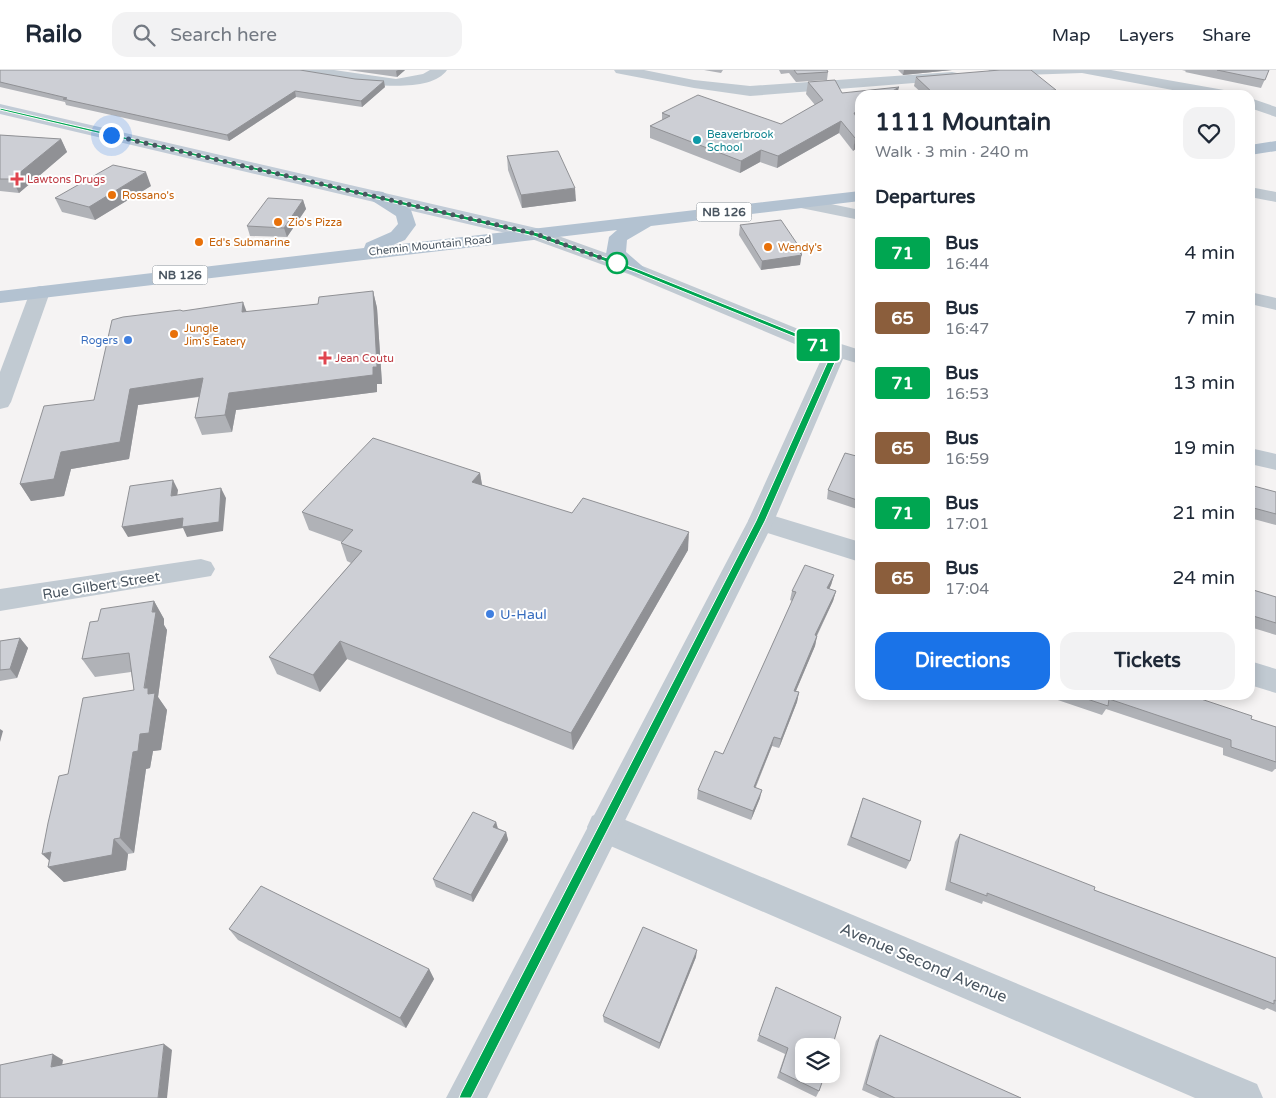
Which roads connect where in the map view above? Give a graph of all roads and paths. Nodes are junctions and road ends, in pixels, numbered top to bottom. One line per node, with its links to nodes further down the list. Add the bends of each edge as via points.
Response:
1 (302, 70): 2 (street, via 396,83 427,78)
2 (440, 70)
3 (621, 70): 7 (street, via 750,91)
4 (866, 70): 7 (street)
5 (1078, 70): 7 (street, via 1018,70)
6 (1087, 70): 8 (street)
7 (880, 83)
8 (1197, 90)
9 (1255, 105): 11 (street)
10 (0, 109): 15 (main road)
11 (1276, 112)
12 (1276, 146): 13 (main road)
13 (1255, 149)
14 (1255, 193): 17 (street)
15 (377, 196): 21 (main road); 22 (main road, via 405,214 408,225 398,236)
16 (855, 197): 18 (main road, Chemin Mountain Road / NB 126)
17 (1276, 197)
18 (802, 203): 19 (street); 20 (main road, Chemin Mountain Road / NB 126)
19 (855, 214)
20 (647, 221): 21 (main road, Chemin Mountain Road / NB 126); 23 (main road, via 618,237 616,254)
21 (536, 234): 22 (main road, Chemin Mountain Road / NB 126); 23 (street)
22 (360, 253): 24 (main road, Chemin Mountain Road / NB 126)
23 (638, 271): 28 (street)
24 (40, 292): 25 (main road, Chemin Mountain Road / NB 126); 29 (street)
25 (0, 297)
26 (1255, 299): 27 (street)
27 (1276, 304)
28 (848, 354): 32 (street)
29 (0, 402)
30 (1255, 457): 31 (street)
31 (1276, 462)
32 (761, 521): 33 (street); 38 (street)
33 (855, 550)
34 (201, 569): 35 (street, Rue Gilbert Street)
35 (0, 600)
36 (1255, 675): 37 (street)
37 (1276, 681)
38 (604, 827): 39 (street); 40 (street, Avenue Second Avenue)
39 (466, 1098)
40 (1243, 1098)

